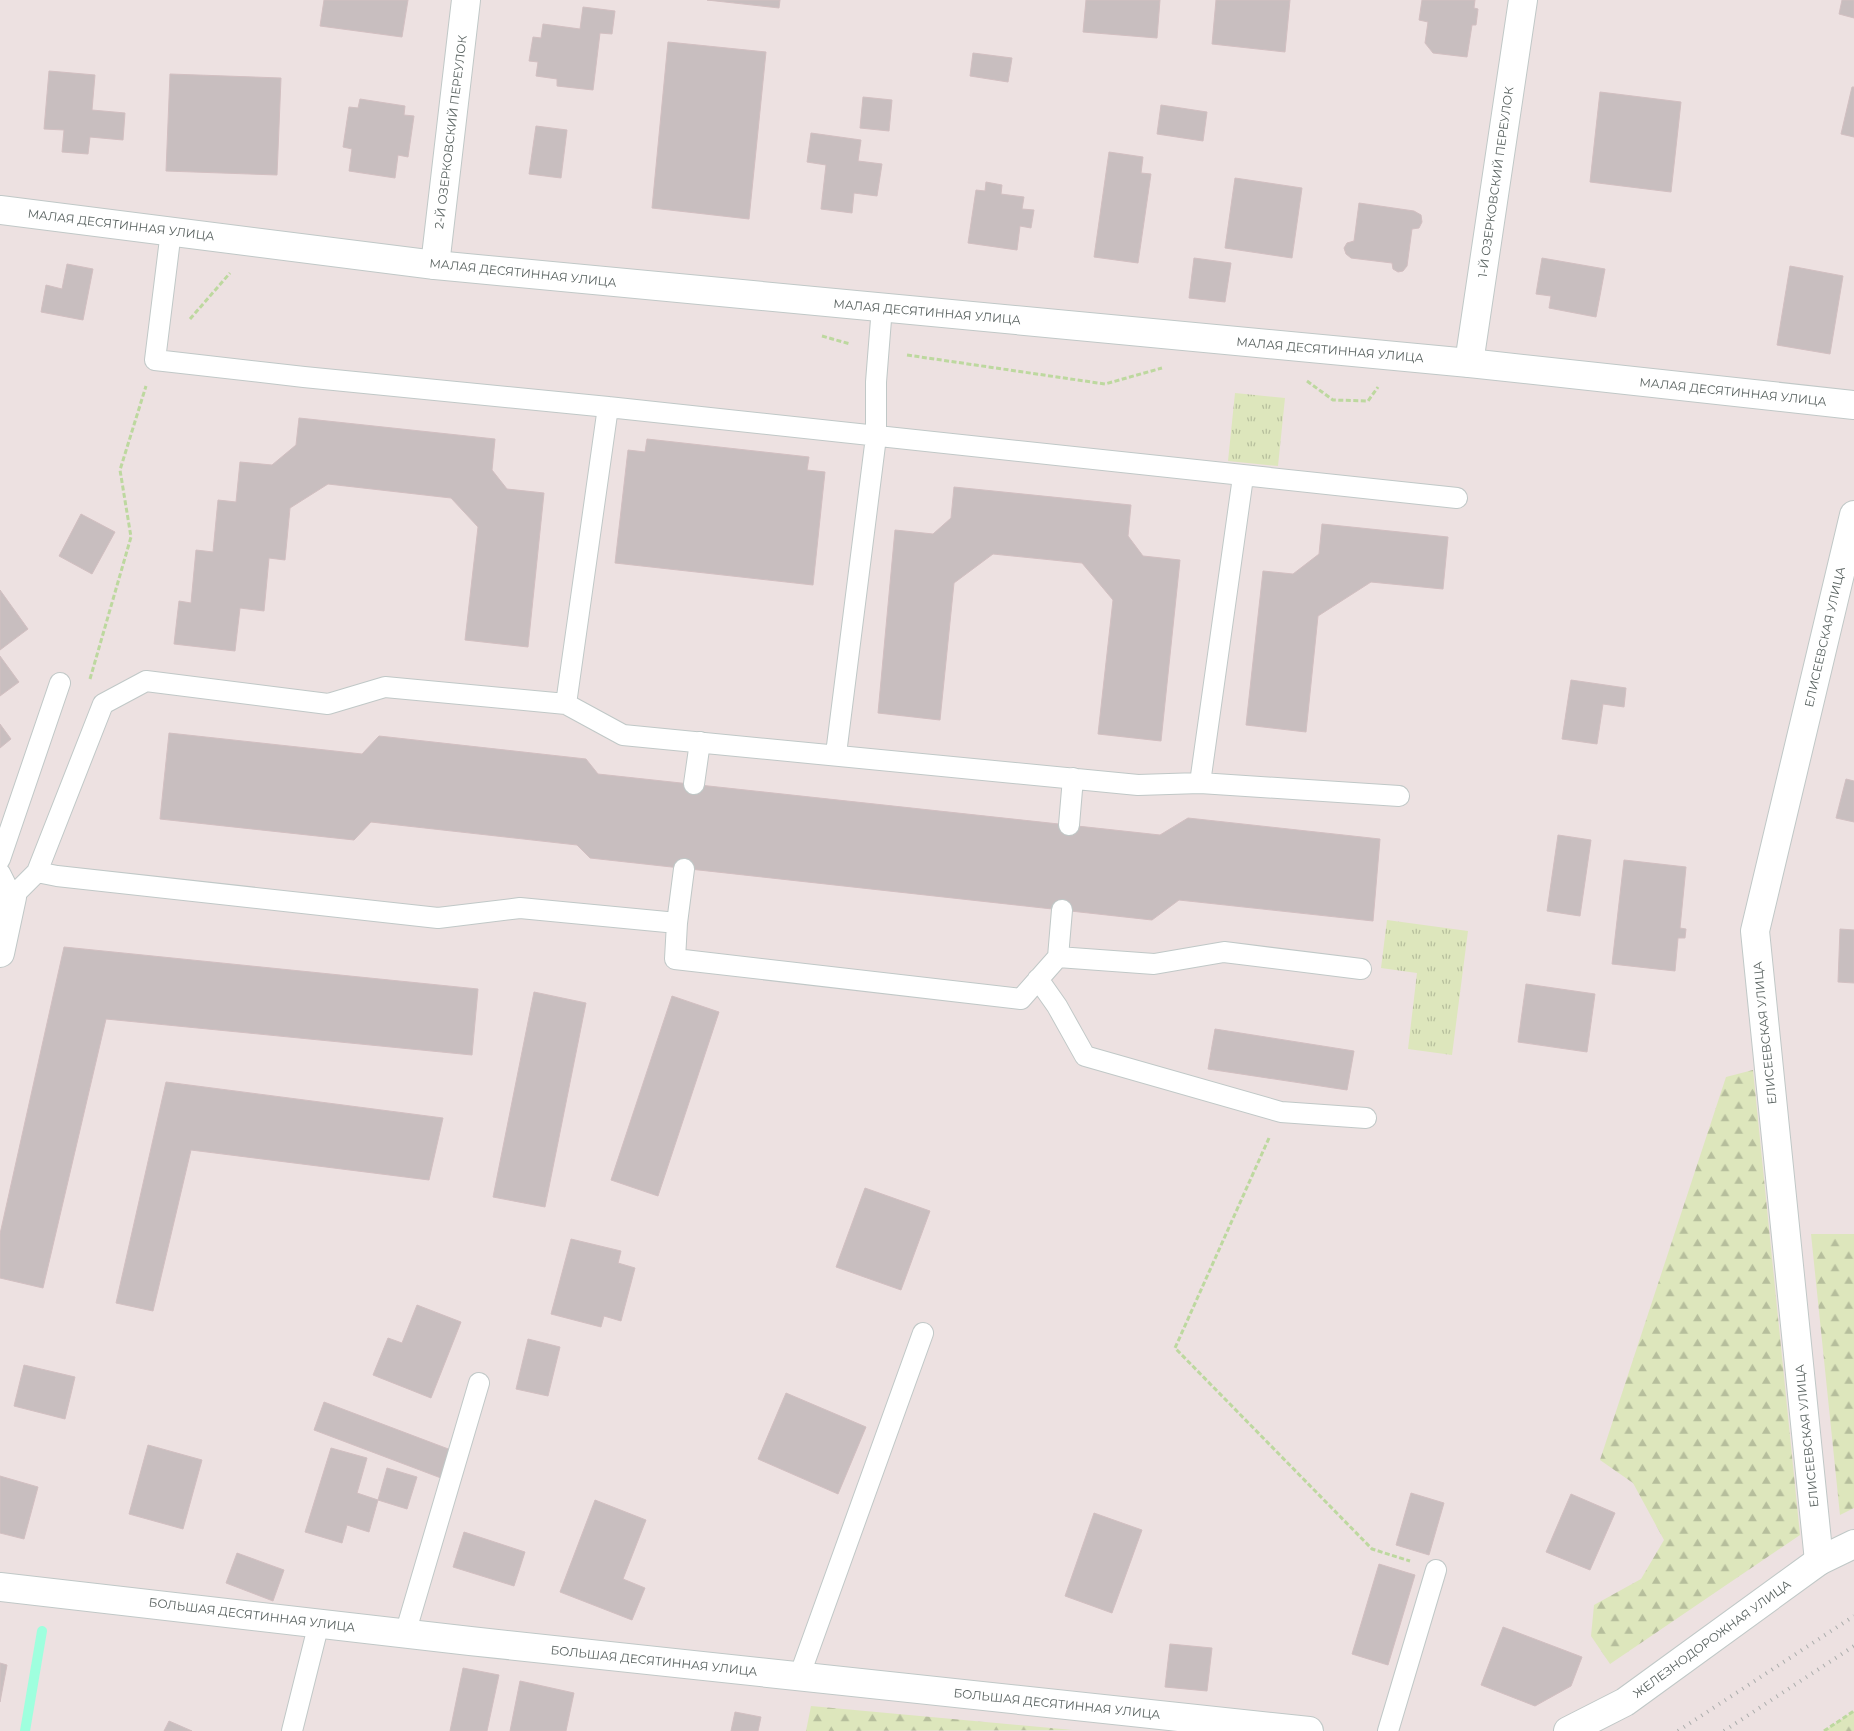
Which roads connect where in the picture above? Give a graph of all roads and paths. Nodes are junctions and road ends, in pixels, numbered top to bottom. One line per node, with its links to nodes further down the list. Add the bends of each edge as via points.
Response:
1 (466, 0): 5 (street, 2-Й ОЗЕРКОВСКИЙ ПЕРЕУЛОК)
2 (1522, 0): 12 (street, 1-Й ОЗЕРКОВСКИЙ ПЕРЕУЛОК)
3 (0, 210): 4 (street, МАЛАЯ ДЕСЯТИННАЯ УЛИЦА)
4 (171, 232): 5 (street, МАЛАЯ ДЕСЯТИННАЯ УЛИЦА); 11 (lane)
5 (435, 265): 7 (street, МАЛАЯ ДЕСЯТИННАЯ УЛИЦА)
6 (238, 274): 11 (path, via 228,273)
7 (882, 307): 9 (lane); 10 (street, МАЛАЯ ДЕСЯТИННАЯ УЛИЦА)
8 (816, 334): 9 (path)
9 (878, 351): 13 (path, via 1105,384 1162,368); 17 (lane)
10 (1401, 357): 12 (street, МАЛАЯ ДЕСЯТИННАЯ УЛИЦА); 14 (path, via 1368,401 1334,400)
11 (155, 360): 16 (lane); 22 (path, via 120,470 131,537)
12 (1469, 363): 15 (street, МАЛАЯ ДЕСЯТИННАЯ УЛИЦА)
13 (1172, 369)
14 (1306, 379)
15 (1854, 405)
16 (608, 407): 17 (lane); 23 (lane)
17 (876, 437): 18 (lane); 25 (lane)
18 (1243, 477): 19 (lane); 27 (lane)
19 (1457, 498)
20 (1854, 515): 47 (street, ЕЛИСЕЕВСКАЯ УЛИЦА, via 1755,931)
21 (60, 683): 31 (lane)
22 (87, 687)
23 (566, 704): 24 (lane, via 623,735); 33 (lane, via 385,687 328,704 146,681 103,704)
24 (700, 742): 25 (lane); 28 (lane)
25 (836, 754): 26 (lane)
26 (1072, 778): 27 (lane, via 1138,785); 30 (lane)
27 (1200, 783): 29 (lane)
28 (694, 784)
29 (1399, 796)
30 (1069, 825)
31 (0, 859)
32 (684, 869): 37 (lane)
33 (37, 872): 35 (lane); 37 (lane, via 438,918 520,908)
34 (0, 873): 35 (lane)
35 (12, 897): 38 (street)
36 (1062, 910): 39 (lane)
37 (677, 924): 41 (lane, via 675,959 1021,999)
38 (0, 953)
39 (1058, 957): 40 (lane, via 1154,964 1224,952); 41 (lane)
40 (1361, 969)
41 (1038, 979): 42 (lane, via 1085,1056)
42 (1281, 1112): 43 (lane); 48 (path, via 1175,1348 1372,1549)
43 (1366, 1118)
44 (923, 1333): 52 (lane)
45 (479, 1383): 51 (lane)
46 (1854, 1544): 47 (street, ЖЕЛЕЗНОДОРОЖНАЯ УЛИЦА)
47 (1820, 1561): 58 (street, ЖЕЛЕЗНОДОРОЖНАЯ УЛИЦА, via 1625,1702)
48 (1436, 1570): 57 (lane)
49 (0, 1587): 50 (street, БОЛЬШАЯ ДЕСЯТИННАЯ УЛИЦА)
50 (319, 1623): 51 (street, БОЛЬШАЯ ДЕСЯТИННАЯ УЛИЦА); 55 (lane)
51 (405, 1634): 52 (street, БОЛЬШАЯ ДЕСЯТИННАЯ УЛИЦА)
52 (799, 1677): 54 (street, БОЛЬШАЯ ДЕСЯТИННАЯ УЛИЦА)
53 (1854, 1711): 59 (path)
54 (1179, 1724): 56 (street, БОЛЬШАЯ ДЕСЯТИННАЯ УЛИЦА)
55 (292, 1731)
56 (1309, 1731)
57 (1388, 1731)
58 (1568, 1731)
59 (1824, 1731)

